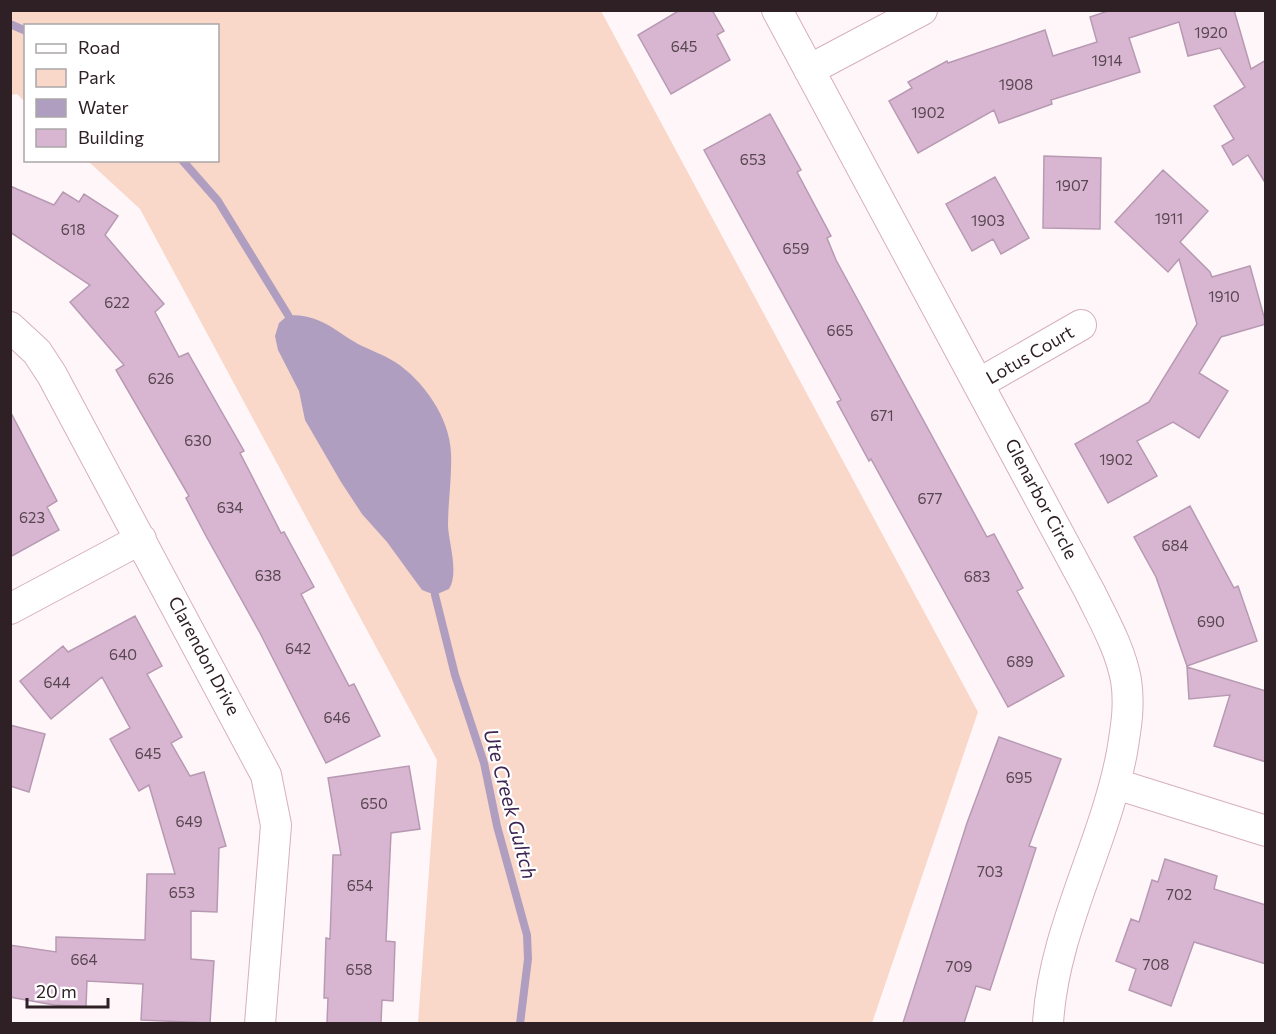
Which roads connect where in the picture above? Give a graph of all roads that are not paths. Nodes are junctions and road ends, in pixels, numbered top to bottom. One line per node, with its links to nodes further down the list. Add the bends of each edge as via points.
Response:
1 (777, 10): 3 (street, Glenarbor Circle)
2 (922, 10): 3 (street)
3 (809, 70): 6 (street, Glenarbor Circle)
4 (1081, 325): 6 (street, Lotus Court)
5 (10, 327): 7 (street, Clarendon Drive, via 38,352)
6 (978, 384): 9 (street, Glenarbor Circle, via 1119,650 1128,715)
7 (141, 538): 8 (street); 11 (street, Clarendon Drive, via 262,765 270,787 276,825)
8 (10, 609)
9 (1116, 783): 10 (street); 12 (street, Glenarbor Circle, via 1056,968)
10 (1266, 831)
11 (260, 1023)
12 (1048, 1023)

